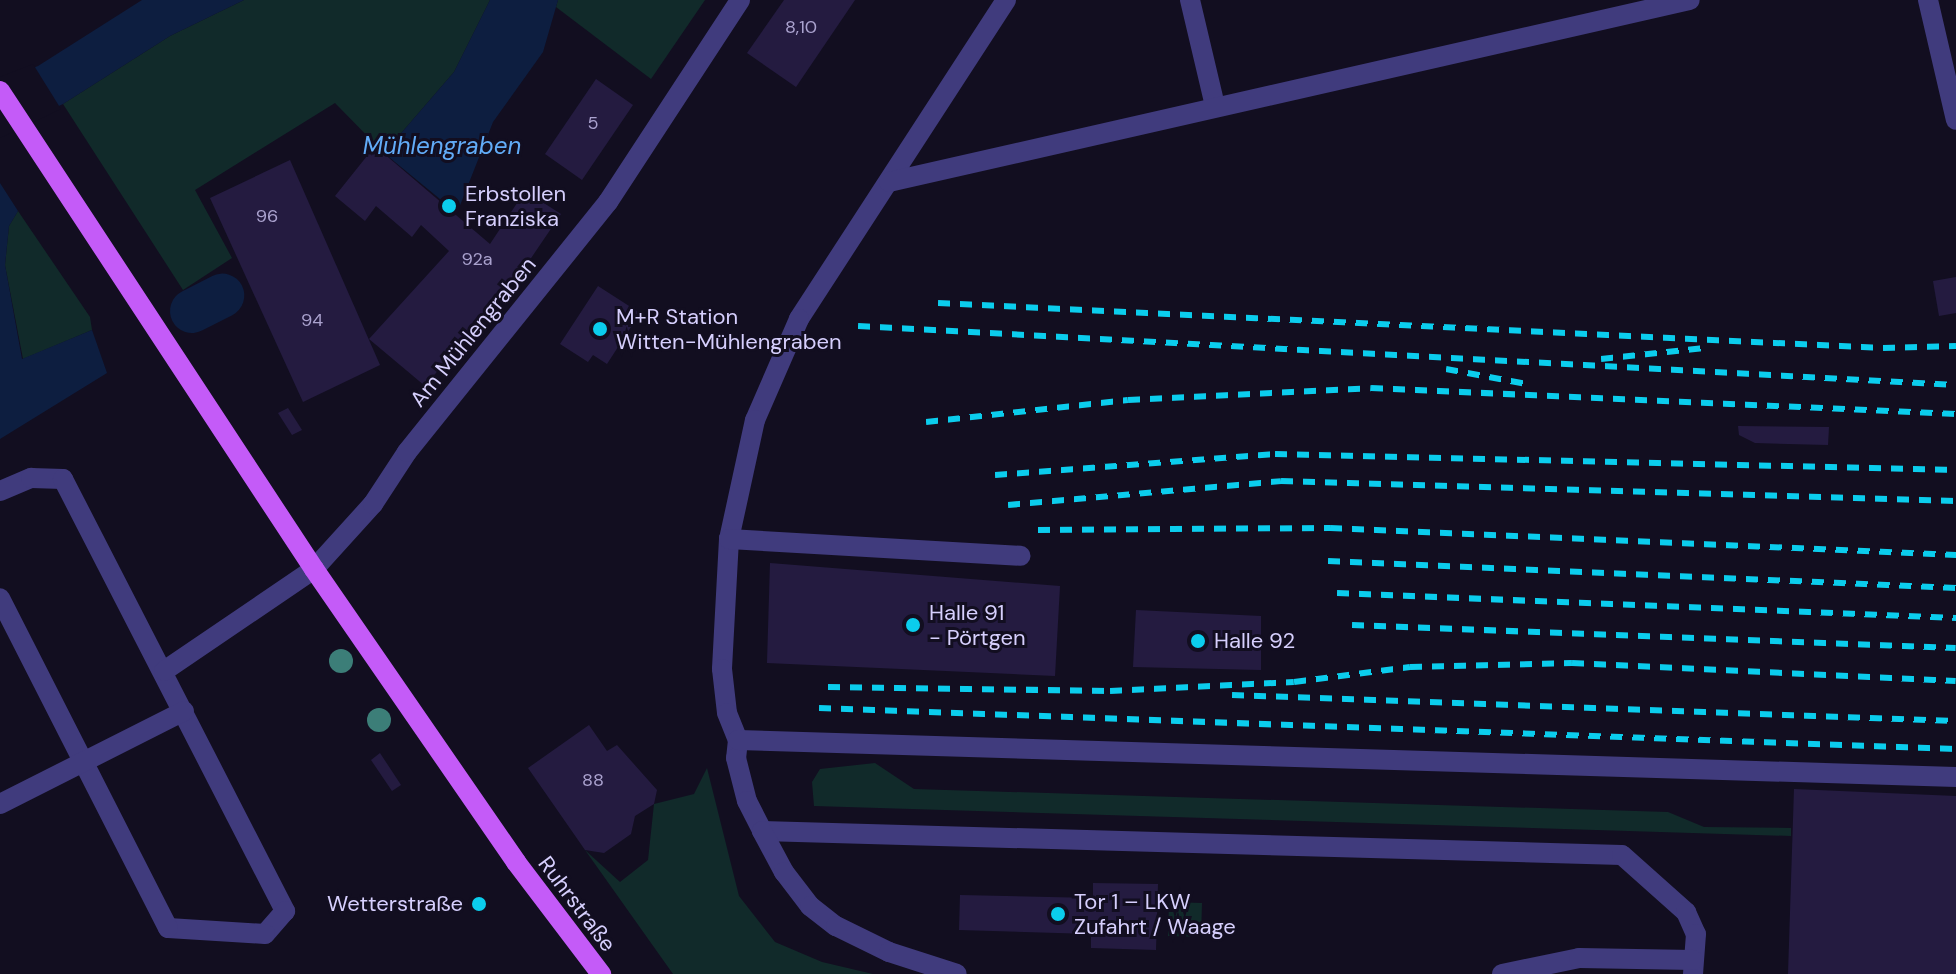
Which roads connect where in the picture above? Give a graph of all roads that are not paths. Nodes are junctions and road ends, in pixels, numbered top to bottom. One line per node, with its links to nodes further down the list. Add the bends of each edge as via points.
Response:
1 (740, 0): 13 (street, Am Mühlengraben, via 608,202 407,452 373,504)
2 (1006, 0): 9 (street)
3 (1190, 0): 7 (street)
4 (1690, 0): 7 (street)
5 (1928, 0): 8 (street)
6 (0, 91): 13 (main road, Ruhrstraße)
7 (1215, 106): 9 (street)
8 (1956, 120)
9 (889, 182): 11 (street, via 799,319 771,375 744,460)
10 (0, 491): 15 (street, via 31,478 63,479)
11 (729, 539): 12 (street); 17 (street, via 722,669 727,713)
12 (1021, 556)
13 (314, 569): 15 (street, Am Mühlengraben); 23 (main road, Ruhrstraße, via 516,862)
14 (0, 598): 18 (street)
15 (164, 671): 16 (street)
16 (184, 711): 18 (street); 18 (street, via 285,911 265,934 168,928)
17 (738, 740): 19 (street); 21 (street, via 736,758 747,801)
18 (82, 760): 20 (street)
19 (1956, 777)
20 (0, 804)
21 (762, 831): 22 (street, via 1622,855 1686,912 1696,934); 24 (street, via 792,884 836,926 889,952)
22 (1693, 967): 25 (street, via 1579,958)
23 (601, 974)
24 (957, 974)
25 (1502, 974)

